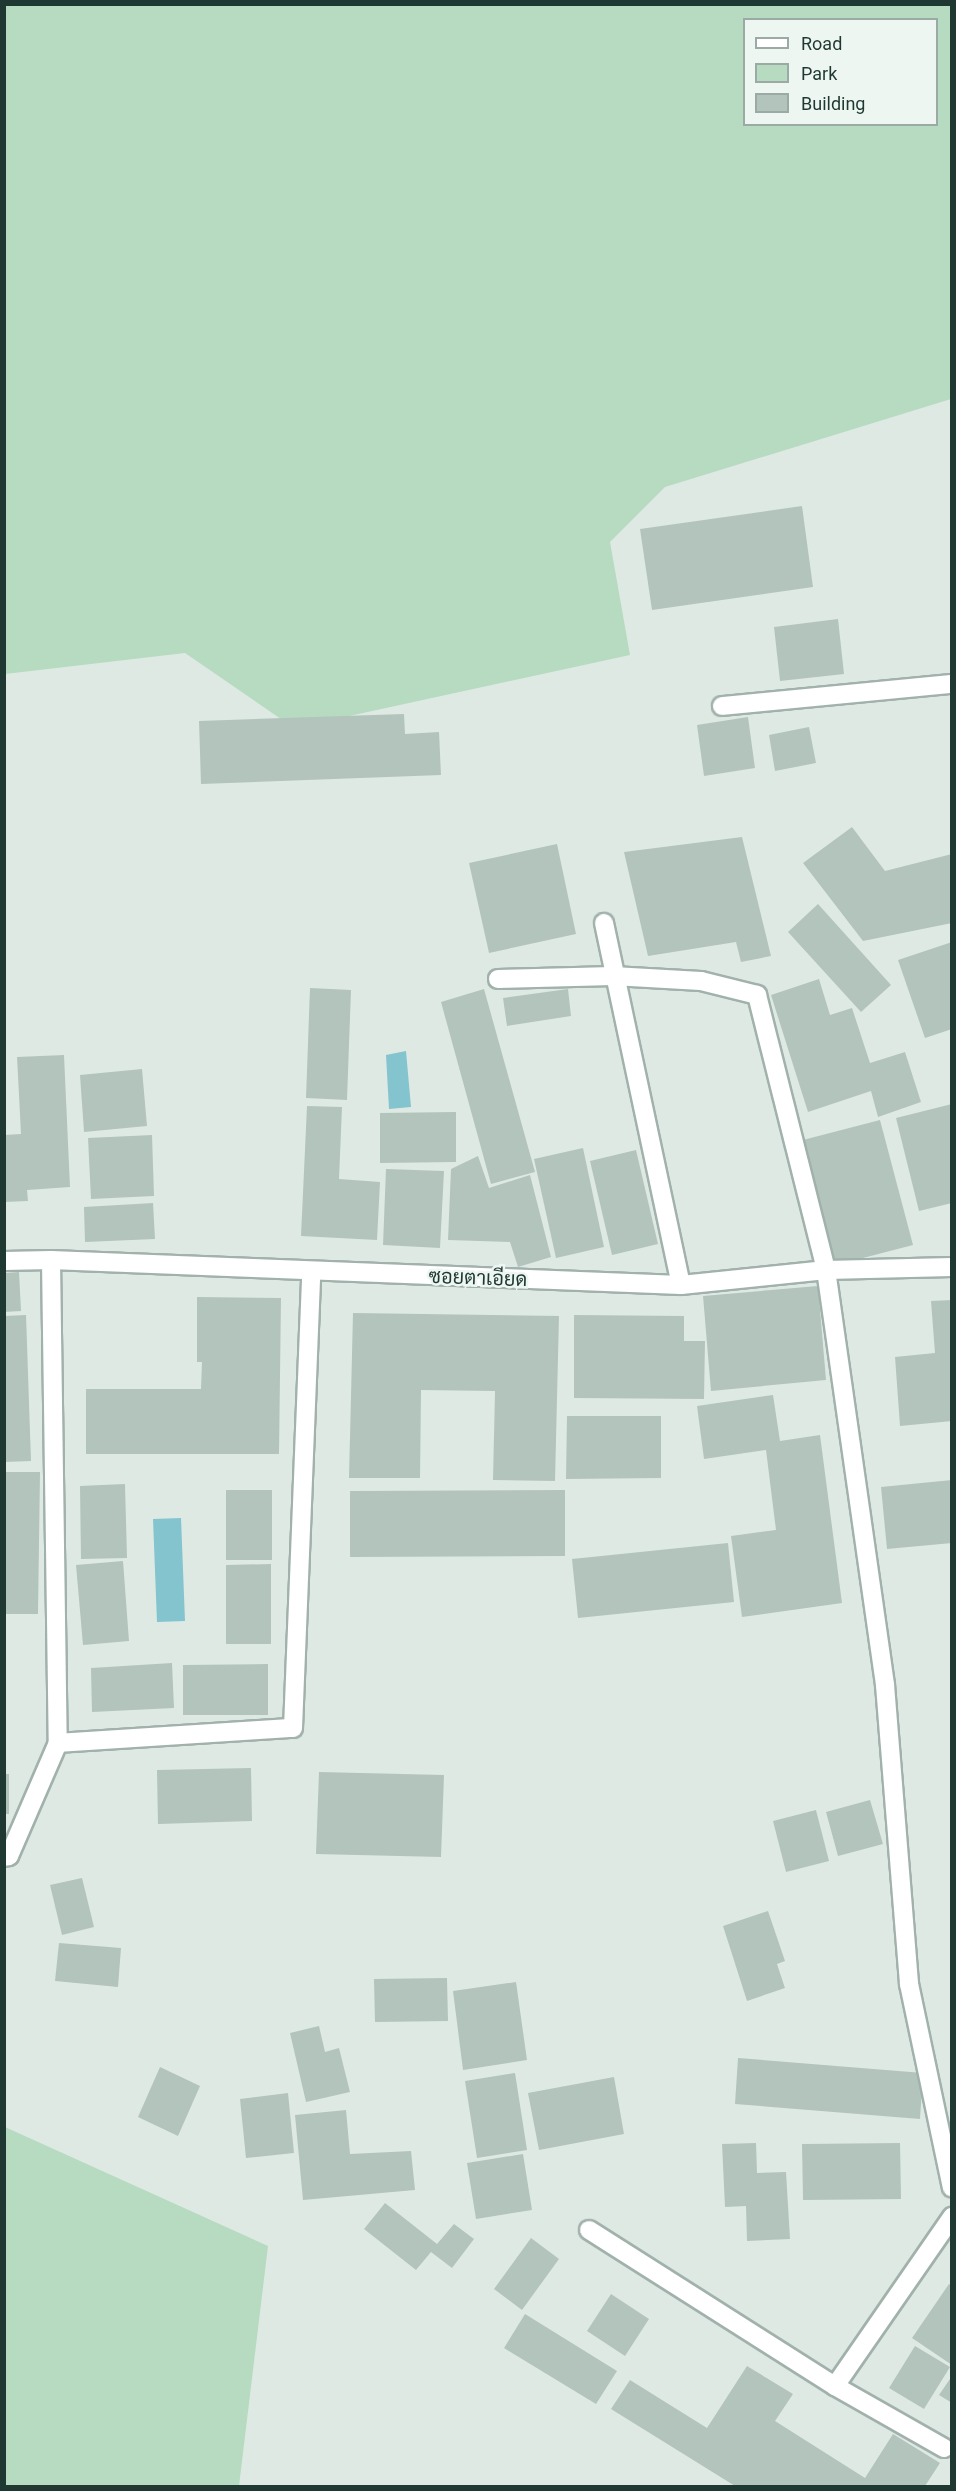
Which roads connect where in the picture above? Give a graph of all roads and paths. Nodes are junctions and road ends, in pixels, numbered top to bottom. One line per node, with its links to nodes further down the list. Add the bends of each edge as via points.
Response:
1 (951, 684): 2 (street)
2 (722, 706)
3 (604, 923): 4 (street)
4 (613, 976): 5 (street); 9 (street, via 701,981 757,995); 11 (street)
5 (498, 979)
6 (51, 1260): 7 (street, ซอยตาเอียด); 10 (street, ซอยตาเอียด); 12 (street)
7 (4, 1261)
8 (951, 1267): 9 (street, ซอยตาเอียด)
9 (826, 1270): 11 (street, ซอยตาเอียด); 14 (street, via 885,1684 909,1984)
10 (311, 1272): 11 (street, ซอยตาเอียด); 12 (street, via 294,1728)
11 (681, 1285)
12 (58, 1743): 13 (street, via 9,1856)
13 (4, 1857)
14 (951, 2188)
15 (951, 2217): 17 (street)
16 (589, 2230): 17 (street)
17 (835, 2386): 18 (street)
18 (944, 2448)

